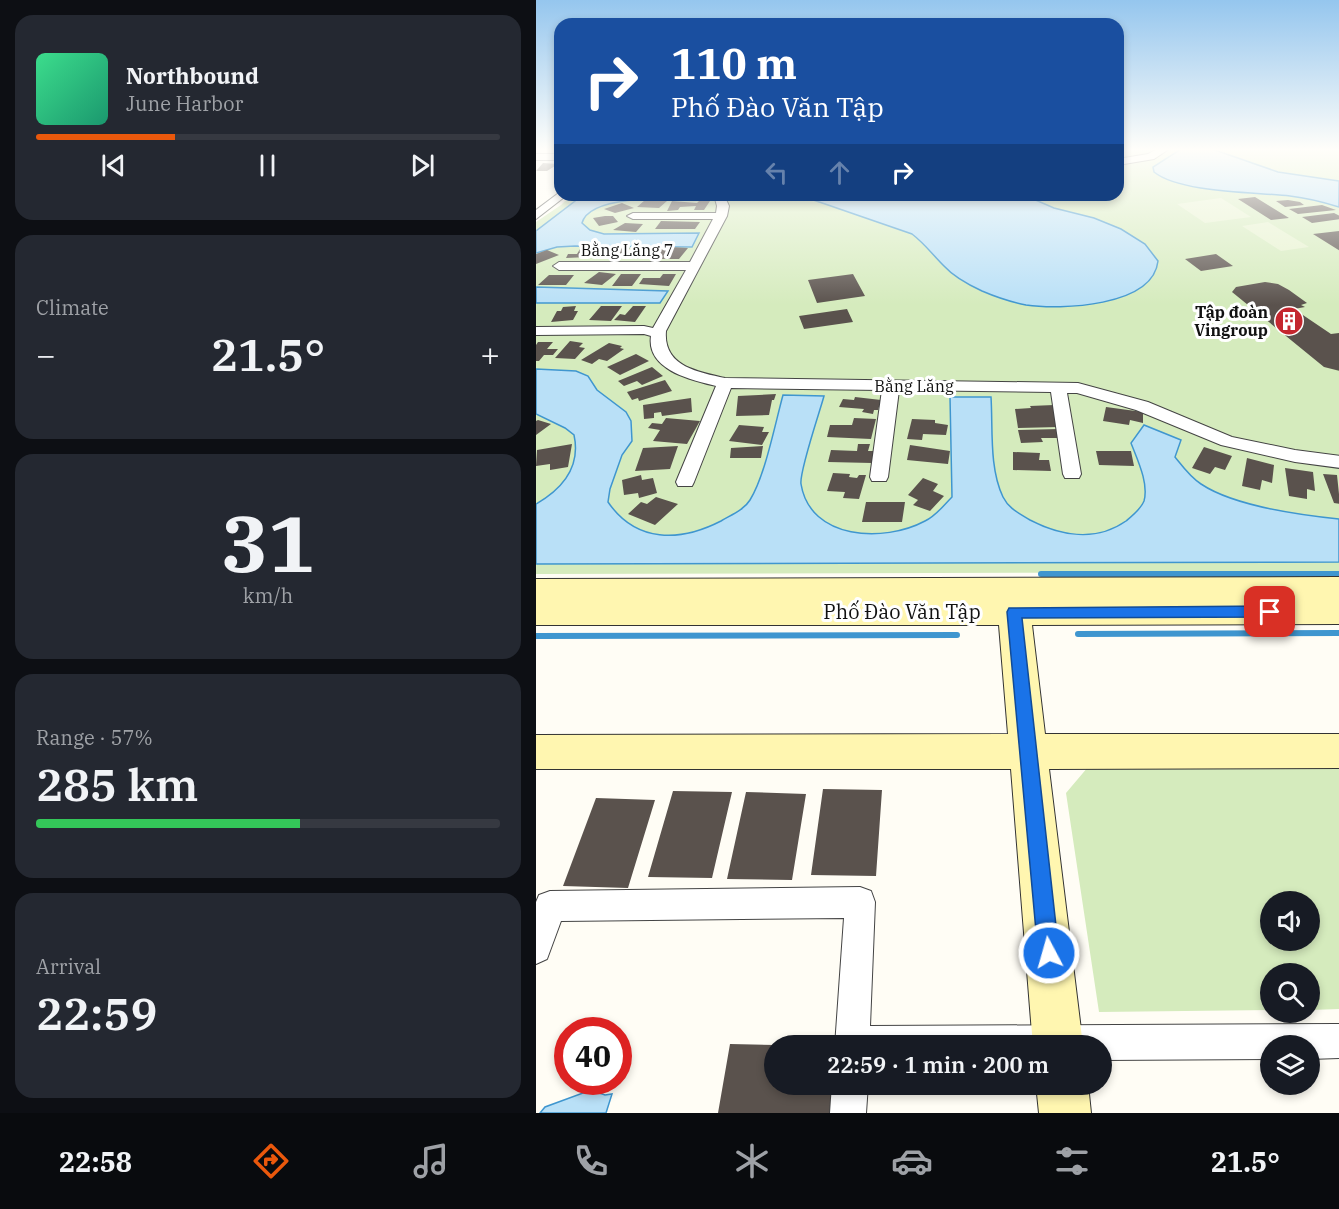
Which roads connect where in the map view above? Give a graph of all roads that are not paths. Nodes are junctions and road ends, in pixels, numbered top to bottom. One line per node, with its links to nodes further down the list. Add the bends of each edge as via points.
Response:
1 (554, 201): 3 (street)
2 (721, 201): 5 (street)
3 (538, 213)
4 (633, 216): 5 (street)
5 (721, 216): 7 (street)
6 (559, 266): 7 (street, Bằng Lăng 7)
7 (695, 266): 8 (street)
8 (655, 330): 9 (street); 10 (street, Bằng Lăng, via 662,356 701,378)
9 (536, 331)
10 (725, 383): 11 (street, Bằng Lăng); 16 (street)
11 (891, 386): 12 (street, Bằng Lăng); 15 (street)
12 (1058, 387): 13 (street, Bằng Lăng, via 1113,396 1227,441); 14 (street)
13 (1340, 462)
14 (1072, 474)
15 (879, 477)
16 (685, 482)
17 (1340, 589): 18 (main road, Phố Đào Văn Tập)
18 (536, 591)
19 (1014, 612): 20 (main road, Phố Đào Văn Tập); 21 (main road, Phố Đào Văn Tập); 22 (main road)
20 (1340, 612)
21 (536, 613)
22 (1028, 751): 23 (main road); 24 (main road); 27 (main road)
23 (1340, 751)
24 (536, 752)
25 (536, 948): 26 (street, via 550,906 860,902)
26 (853, 1035)
27 (1058, 1035)
28 (1340, 1041): 29 (street)
29 (1112, 1054)
30 (849, 1095): 32 (street)
31 (1063, 1095): 33 (main road)
32 (848, 1113)
33 (1065, 1113)

